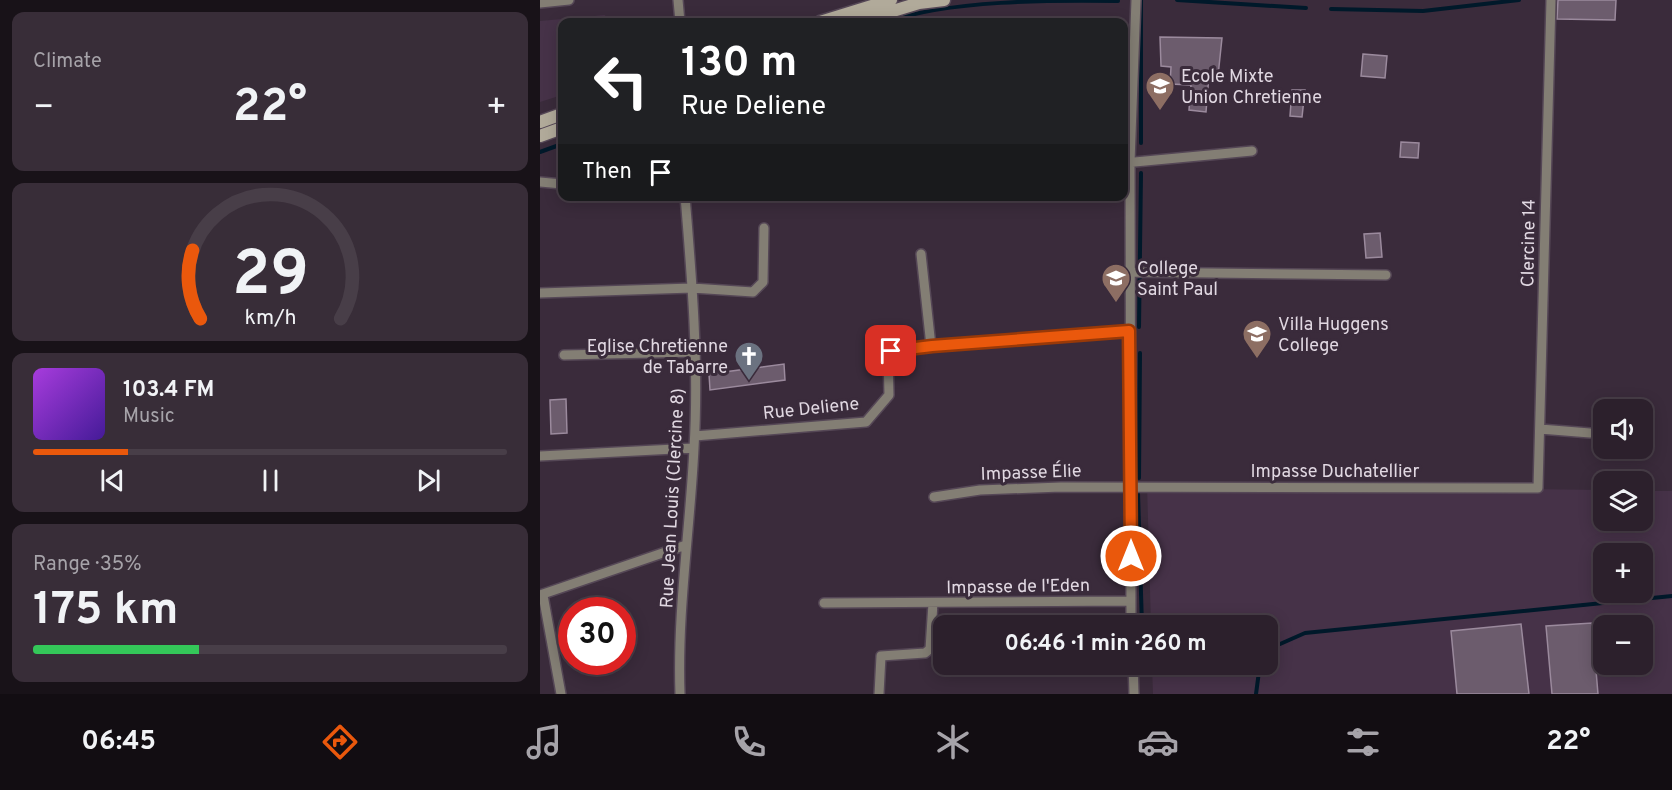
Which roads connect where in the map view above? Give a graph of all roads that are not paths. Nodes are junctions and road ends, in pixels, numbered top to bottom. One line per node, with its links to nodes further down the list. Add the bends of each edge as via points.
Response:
1 (568, 0): 7 (street)
2 (678, 0): 8 (street)
3 (891, 0): 9 (main road)
4 (944, 0): 10 (main road, via 919,3)
5 (1136, 0): 15 (street)
6 (1551, 0): 32 (street, Clercine 14)
7 (540, 3)
8 (680, 18)
9 (832, 18)
10 (871, 18)
11 (558, 115): 12 (main road)
12 (540, 122)
13 (558, 129): 14 (main road)
14 (540, 136)
15 (1128, 144)
16 (1252, 151): 17 (street)
17 (1128, 162)
18 (540, 182): 19 (street)
19 (558, 184)
20 (1128, 199): 24 (street)
21 (685, 201): 26 (street, Rue Jean Louis (Clercine 8))
22 (764, 228): 26 (street, via 763,282 753,292)
23 (921, 254): 29 (street)
24 (1130, 272): 25 (street); 28 (street)
25 (1386, 275)
26 (692, 288): 27 (street); 30 (street, Rue Jean Louis (Clercine 8))
27 (540, 293)
28 (1129, 331): 29 (street, Rue Deliene); 37 (street)
29 (932, 346): 34 (street, Rue Deliene, via 889,353 889,395 866,422)
30 (695, 352): 31 (street); 34 (street, Rue Jean Louis (Clercine 8))
31 (564, 355)
32 (1540, 429): 33 (street); 38 (street, Clercine 14)
33 (1590, 433)
34 (695, 436): 35 (street, Rue Jean Louis (Clercine 8))
35 (694, 448): 36 (street); 40 (street, Rue Jean Louis (Clercine 8))
36 (540, 456)
37 (1131, 487): 38 (street, Impasse Duchatellier); 39 (street, Impasse Élie, via 980,490); 42 (street)
38 (1538, 488)
39 (934, 497)
40 (686, 545): 41 (street); 48 (street, Rue Jean Louis (Clercine 8))
41 (541, 595): 47 (street)
42 (1130, 601): 44 (street, Impasse de l'Eden); 45 (street)
43 (824, 603): 44 (street)
44 (933, 603): 49 (street, Impasse de l'Eden, via 930,649 926,653 881,656)
45 (1131, 615)
46 (1133, 675): 50 (street)
47 (561, 694)
48 (680, 694)
49 (879, 694)
50 (1134, 694)

